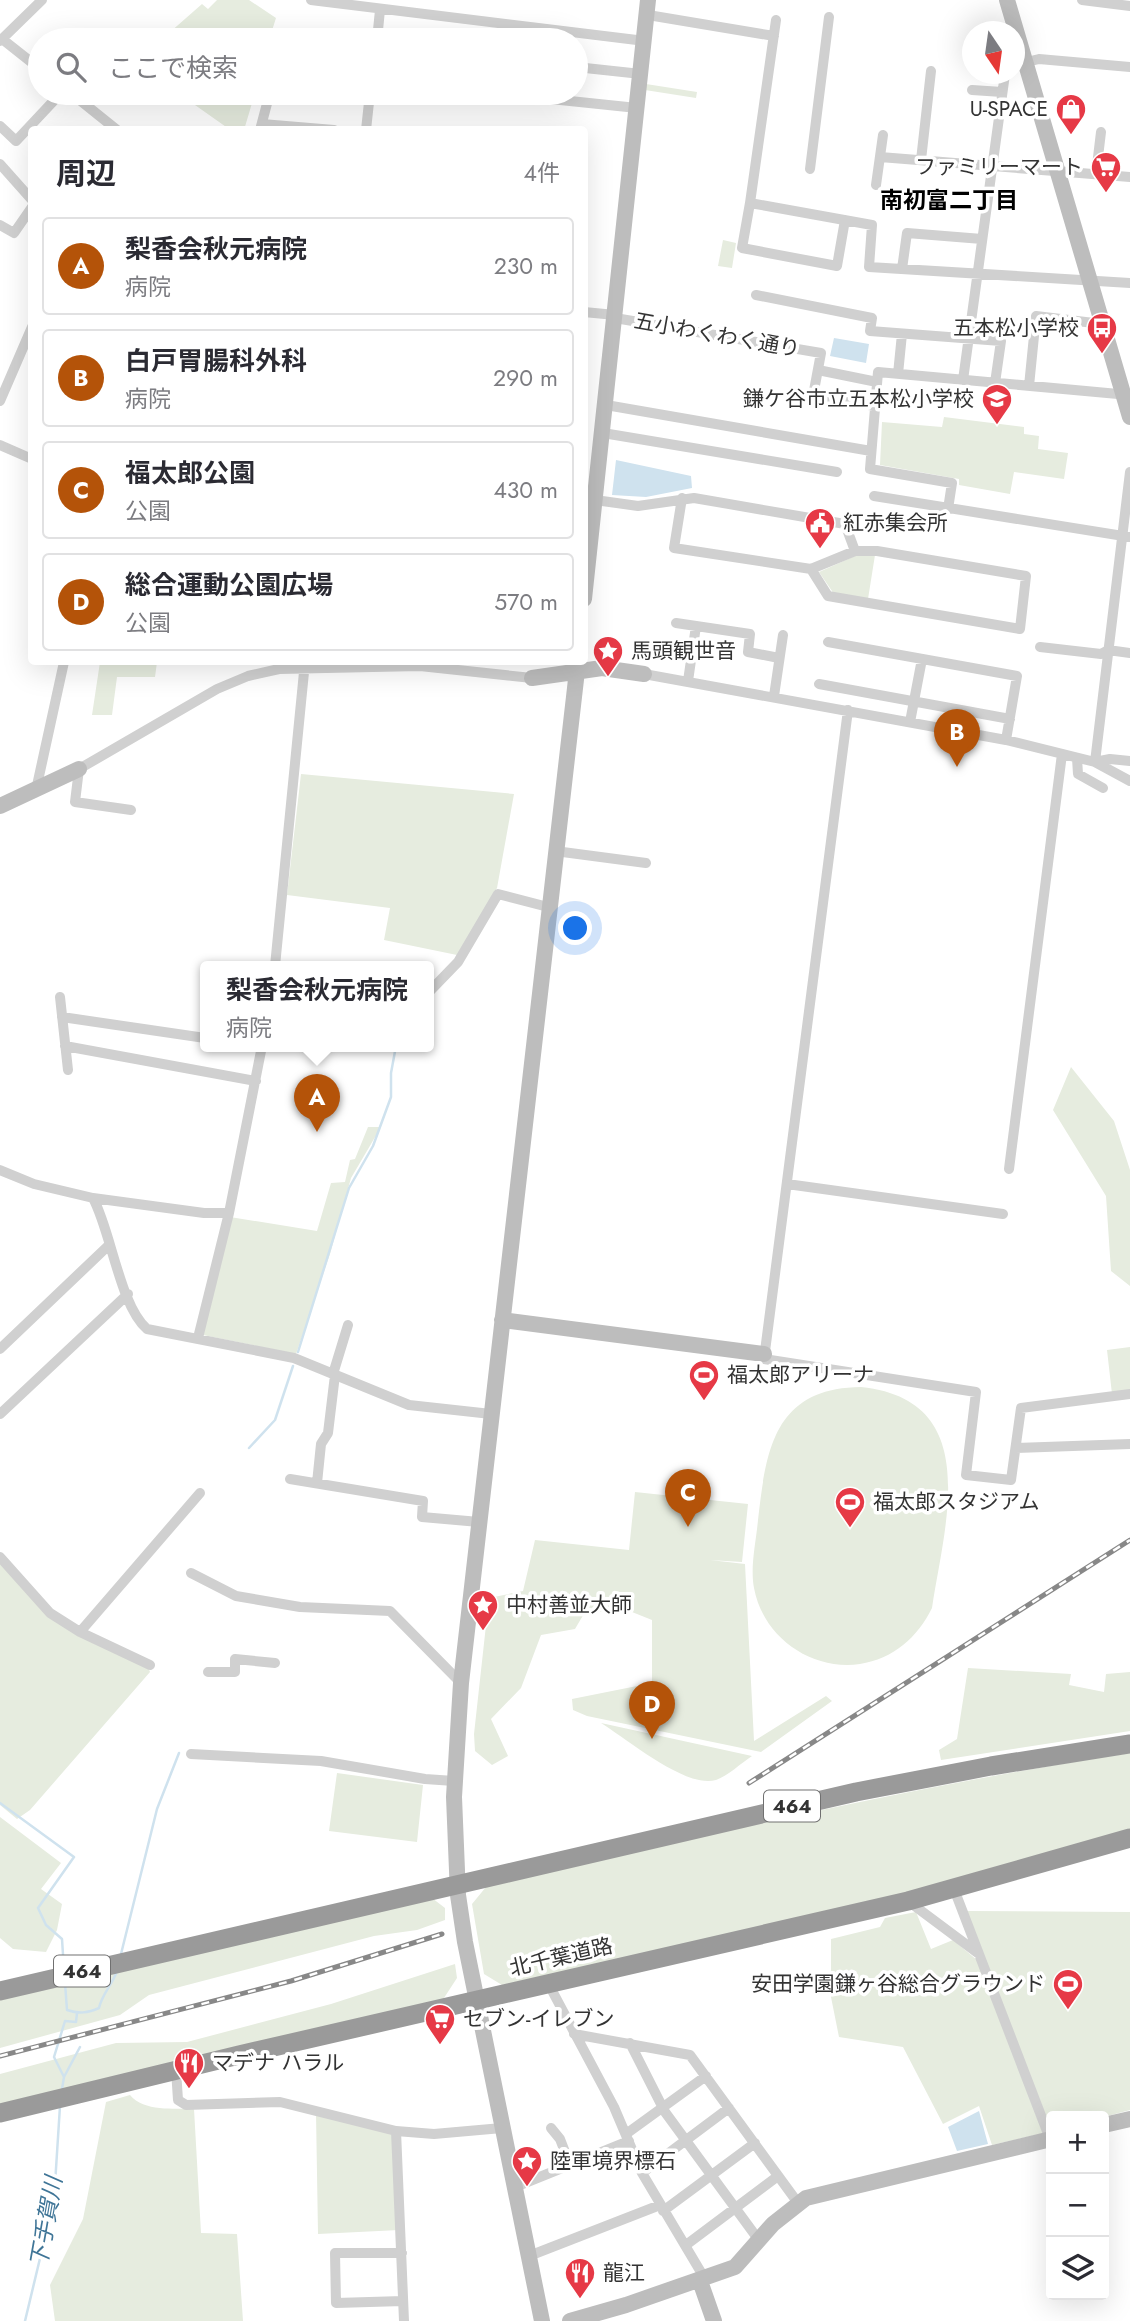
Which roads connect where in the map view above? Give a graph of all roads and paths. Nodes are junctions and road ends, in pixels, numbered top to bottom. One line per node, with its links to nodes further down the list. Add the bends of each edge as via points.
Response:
1 (42, 0): 16 (street)
2 (311, 0): 5 (street)
3 (1007, 0): 11 (street)
4 (1082, 0): 6 (street)
5 (361, 3): 8 (street)
6 (1130, 5)
7 (648, 7): 15 (street); 17 (street)
8 (380, 10): 12 (street); 13 (street)
9 (829, 17): 46 (street)
10 (776, 20): 15 (street)
11 (1011, 21)
12 (378, 28)
13 (534, 28)
14 (588, 34): 17 (street)
15 (775, 36): 52 (street)
16 (1, 40): 18 (street)
17 (645, 41): 23 (street)
18 (28, 60)
19 (1025, 63): 20 (street, via 1040,59)
20 (1130, 67)
21 (588, 68): 23 (street)
22 (931, 71): 43 (street)
23 (641, 74): 33 (street)
24 (1025, 78): 47 (street)
25 (1004, 84): 27 (street)
26 (972, 90): 27 (street)
27 (1002, 92): 45 (street)
28 (588, 103): 33 (street)
29 (50, 105): 35 (street)
30 (86, 105): 36 (street)
31 (267, 105): 37 (street)
32 (369, 105): 38 (street)
33 (637, 108): 63 (street)
34 (0, 126): 39 (street, via 16,141)
35 (30, 126)
36 (112, 126)
37 (261, 126)
38 (366, 126)
39 (28, 128)
40 (1101, 132): 48 (street)
41 (883, 135): 42 (street)
42 (880, 157): 43 (street); 50 (street)
43 (921, 160): 45 (street)
44 (0, 164): 51 (street)
45 (992, 167): 47 (street); 56 (street)
46 (810, 169)
47 (1057, 171): 48 (street); 59 (street)
48 (1096, 174): 49 (street)
49 (1130, 177)
50 (876, 185)
51 (28, 196)
52 (750, 203): 54 (street); 54 (street, via 742,248 823,264 837,266)
53 (28, 213): 55 (street, via 14,233)
54 (845, 220): 57 (street, via 872,225 870,267)
55 (0, 225)
56 (982, 239): 57 (street, via 907,233); 58 (street)
57 (902, 269): 58 (street)
58 (978, 273): 59 (street); 67 (street)
59 (1089, 280): 60 (street); 64 (street)
60 (1130, 284)
61 (756, 295): 65 (street, via 872,318 870,331)
62 (588, 313): 63 (street)
63 (615, 316): 68 (street, 五小わくわく通り, via 821,353); 76 (street)
64 (1102, 324): 73 (street, via 1036,316); 74 (street)
65 (902, 334): 67 (street); 69 (street)
66 (28, 336): 75 (street)
67 (968, 341): 70 (street); 72 (street, via 1001,341)
68 (818, 370): 71 (street, 五小わくわく通り); 77 (street, via 813,396)
69 (898, 374): 70 (street); 71 (street, via 878,372)
70 (964, 380): 72 (street)
71 (877, 382): 77 (street)
72 (995, 383): 73 (street)
73 (1029, 386): 74 (street)
74 (1126, 395): 78 (street)
75 (0, 401)
76 (606, 405): 79 (street); 81 (street)
77 (875, 406): 81 (street)
78 (1130, 417)
79 (603, 433): 83 (street); 87 (street)
80 (0, 445): 82 (street)
81 (871, 452): 88 (street, via 870,469 952,483)
82 (28, 457)
83 (838, 472)
84 (1130, 472): 89 (street)
85 (874, 496): 88 (street)
86 (682, 498): 87 (street, via 638,506); 90 (street, via 845,524); 92 (street, via 674,548)
87 (595, 500): 91 (street)
88 (948, 509): 89 (street)
89 (1126, 537): 98 (street)
90 (855, 551): 92 (street); 92 (street, via 1026,576 1020,629 828,596)
91 (588, 563)
92 (811, 569)
93 (676, 623): 94 (street)
94 (696, 626): 100 (street, via 750,634 748,652); 109 (street)
95 (783, 635): 100 (street)
96 (828, 642): 101 (street)
97 (1040, 647): 98 (street, via 1101,654)
98 (1108, 650): 99 (street); 120 (street)
99 (1130, 653)
100 (779, 658): 111 (street)
101 (922, 659): 112 (street); 114 (street, via 1017,676)
102 (63, 665): 124 (street)
103 (300, 665): 121 (street, via 248,676 217,689)
104 (305, 665): 130 (street)
105 (363, 665): 108 (street)
106 (578, 665): 107 (street); 108 (street); 127 (street)
107 (644, 674): 109 (street)
108 (532, 678)
109 (688, 681): 111 (street)
110 (819, 684): 112 (street)
111 (774, 696): 113 (street)
112 (914, 700): 114 (street); 115 (street)
113 (848, 710): 115 (street); 141 (street)
114 (1010, 719): 116 (street)
115 (910, 722): 116 (street)
116 (1006, 740): 117 (street)
117 (1062, 754): 118 (street); 139 (street)
118 (1077, 758): 120 (street); 123 (street, via 1078,774)
119 (1130, 761): 120 (street)
120 (1095, 762): 122 (street)
121 (79, 769): 124 (street); 126 (street, via 75,802)
122 (1130, 781)
123 (1103, 788)
124 (36, 790): 125 (street)
125 (0, 806)
126 (131, 810)
127 (555, 851): 128 (street); 129 (street)
128 (646, 863)
129 (548, 907): 131 (street, via 498,894 458,962); 147 (street)
130 (275, 961)
131 (434, 987)
132 (60, 997): 133 (street)
133 (62, 1017): 134 (street); 135 (street)
134 (200, 1037)
135 (65, 1046): 137 (street); 138 (street)
136 (260, 1052): 138 (street)
137 (68, 1070)
138 (256, 1080): 143 (street)
139 (1009, 1168)
140 (0, 1170): 142 (street, via 34,1184)
141 (788, 1184): 144 (street); 151 (street)
142 (93, 1198): 143 (street); 145 (street)
143 (229, 1213): 149 (street)
144 (1003, 1214)
145 (109, 1245): 146 (street); 150 (street)
146 (128, 1294): 149 (street, via 147,1329); 154 (street)
147 (502, 1320): 151 (street); 155 (street)
148 (348, 1325): 152 (street)
149 (198, 1338): 152 (street, via 294,1358)
150 (0, 1349)
151 (764, 1354): 157 (street, via 764,1359 976,1392 966,1475 1011,1480)
152 (334, 1375): 155 (street, via 409,1405); 159 (street)
153 (1130, 1394): 157 (street, via 1021,1408)
154 (0, 1413)
155 (491, 1414): 161 (street)
156 (1130, 1444): 157 (street)
157 (1016, 1448)
158 (290, 1479): 159 (street)
159 (317, 1483): 161 (street, via 423,1500 422,1517)
160 (200, 1493): 164 (street)
161 (479, 1521): 168 (street)
162 (0, 1557): 164 (street, via 50,1613)
163 (191, 1573): 168 (street, via 236,1596 300,1606 390,1611)
164 (80, 1632): 166 (street)
165 (275, 1663): 167 (street, via 235,1658 235,1672)
166 (150, 1665)
167 (208, 1672)
168 (461, 1683): 171 (street)
169 (1130, 1744): 173 (highway, 464, via 907,1781)
170 (191, 1754): 171 (street, via 298,1758)
171 (454, 1781): 173 (street)
172 (1130, 1838): 174 (highway, 北千葉道路)
173 (457, 1883): 178 (highway, 464); 179 (street)
174 (954, 1889): 175 (highway, 北千葉道路); 176 (street)
175 (908, 1901): 176 (street); 177 (highway, 北千葉道路)
176 (979, 1954): 189 (street)
177 (548, 1983): 179 (highway, 北千葉道路); 180 (street)
178 (4, 1990)
179 (477, 2000): 182 (highway, 北千葉道路); 190 (street)
180 (574, 2034): 181 (street); 193 (street)
181 (629, 2043): 183 (street, via 690,2055); 184 (street)
182 (176, 2070): 186 (highway, 北千葉道路); 192 (street, via 178,2100 186,2105 280,2102)
183 (706, 2076): 184 (street); 185 (street)
184 (663, 2108): 193 (street); 194 (street)
185 (729, 2108): 194 (street); 196 (street)
186 (0, 2113)
187 (1130, 2119): 188 (street)
188 (1109, 2124)
189 (1046, 2126)
190 (502, 2128): 192 (street, via 434,2134); 201 (street)
191 (551, 2128): 197 (street)
192 (396, 2131): 207 (street)
193 (628, 2137): 197 (street); 198 (street)
194 (686, 2140): 198 (street); 199 (street)
195 (1046, 2140): 202 (street)
196 (755, 2143): 199 (street); 200 (street)
197 (570, 2165): 201 (street)
198 (642, 2173): 203 (street)
199 (711, 2175): 203 (street); 204 (street)
200 (778, 2176): 202 (street); 204 (street)
201 (515, 2187): 208 (street)
202 (798, 2203): 205 (street)
203 (662, 2208): 206 (street); 208 (street)
204 (735, 2208): 205 (street); 206 (street)
205 (758, 2239): 209 (street, via 735,2267)
206 (686, 2245): 209 (street)
207 (402, 2253): 210 (street); 210 (street, via 335,2253 335,2303)
208 (529, 2256): 212 (street)
209 (703, 2280): 213 (street); 214 (street)
210 (404, 2301): 211 (street)
211 (404, 2321)
212 (542, 2321)
213 (570, 2321)
214 (714, 2321)

